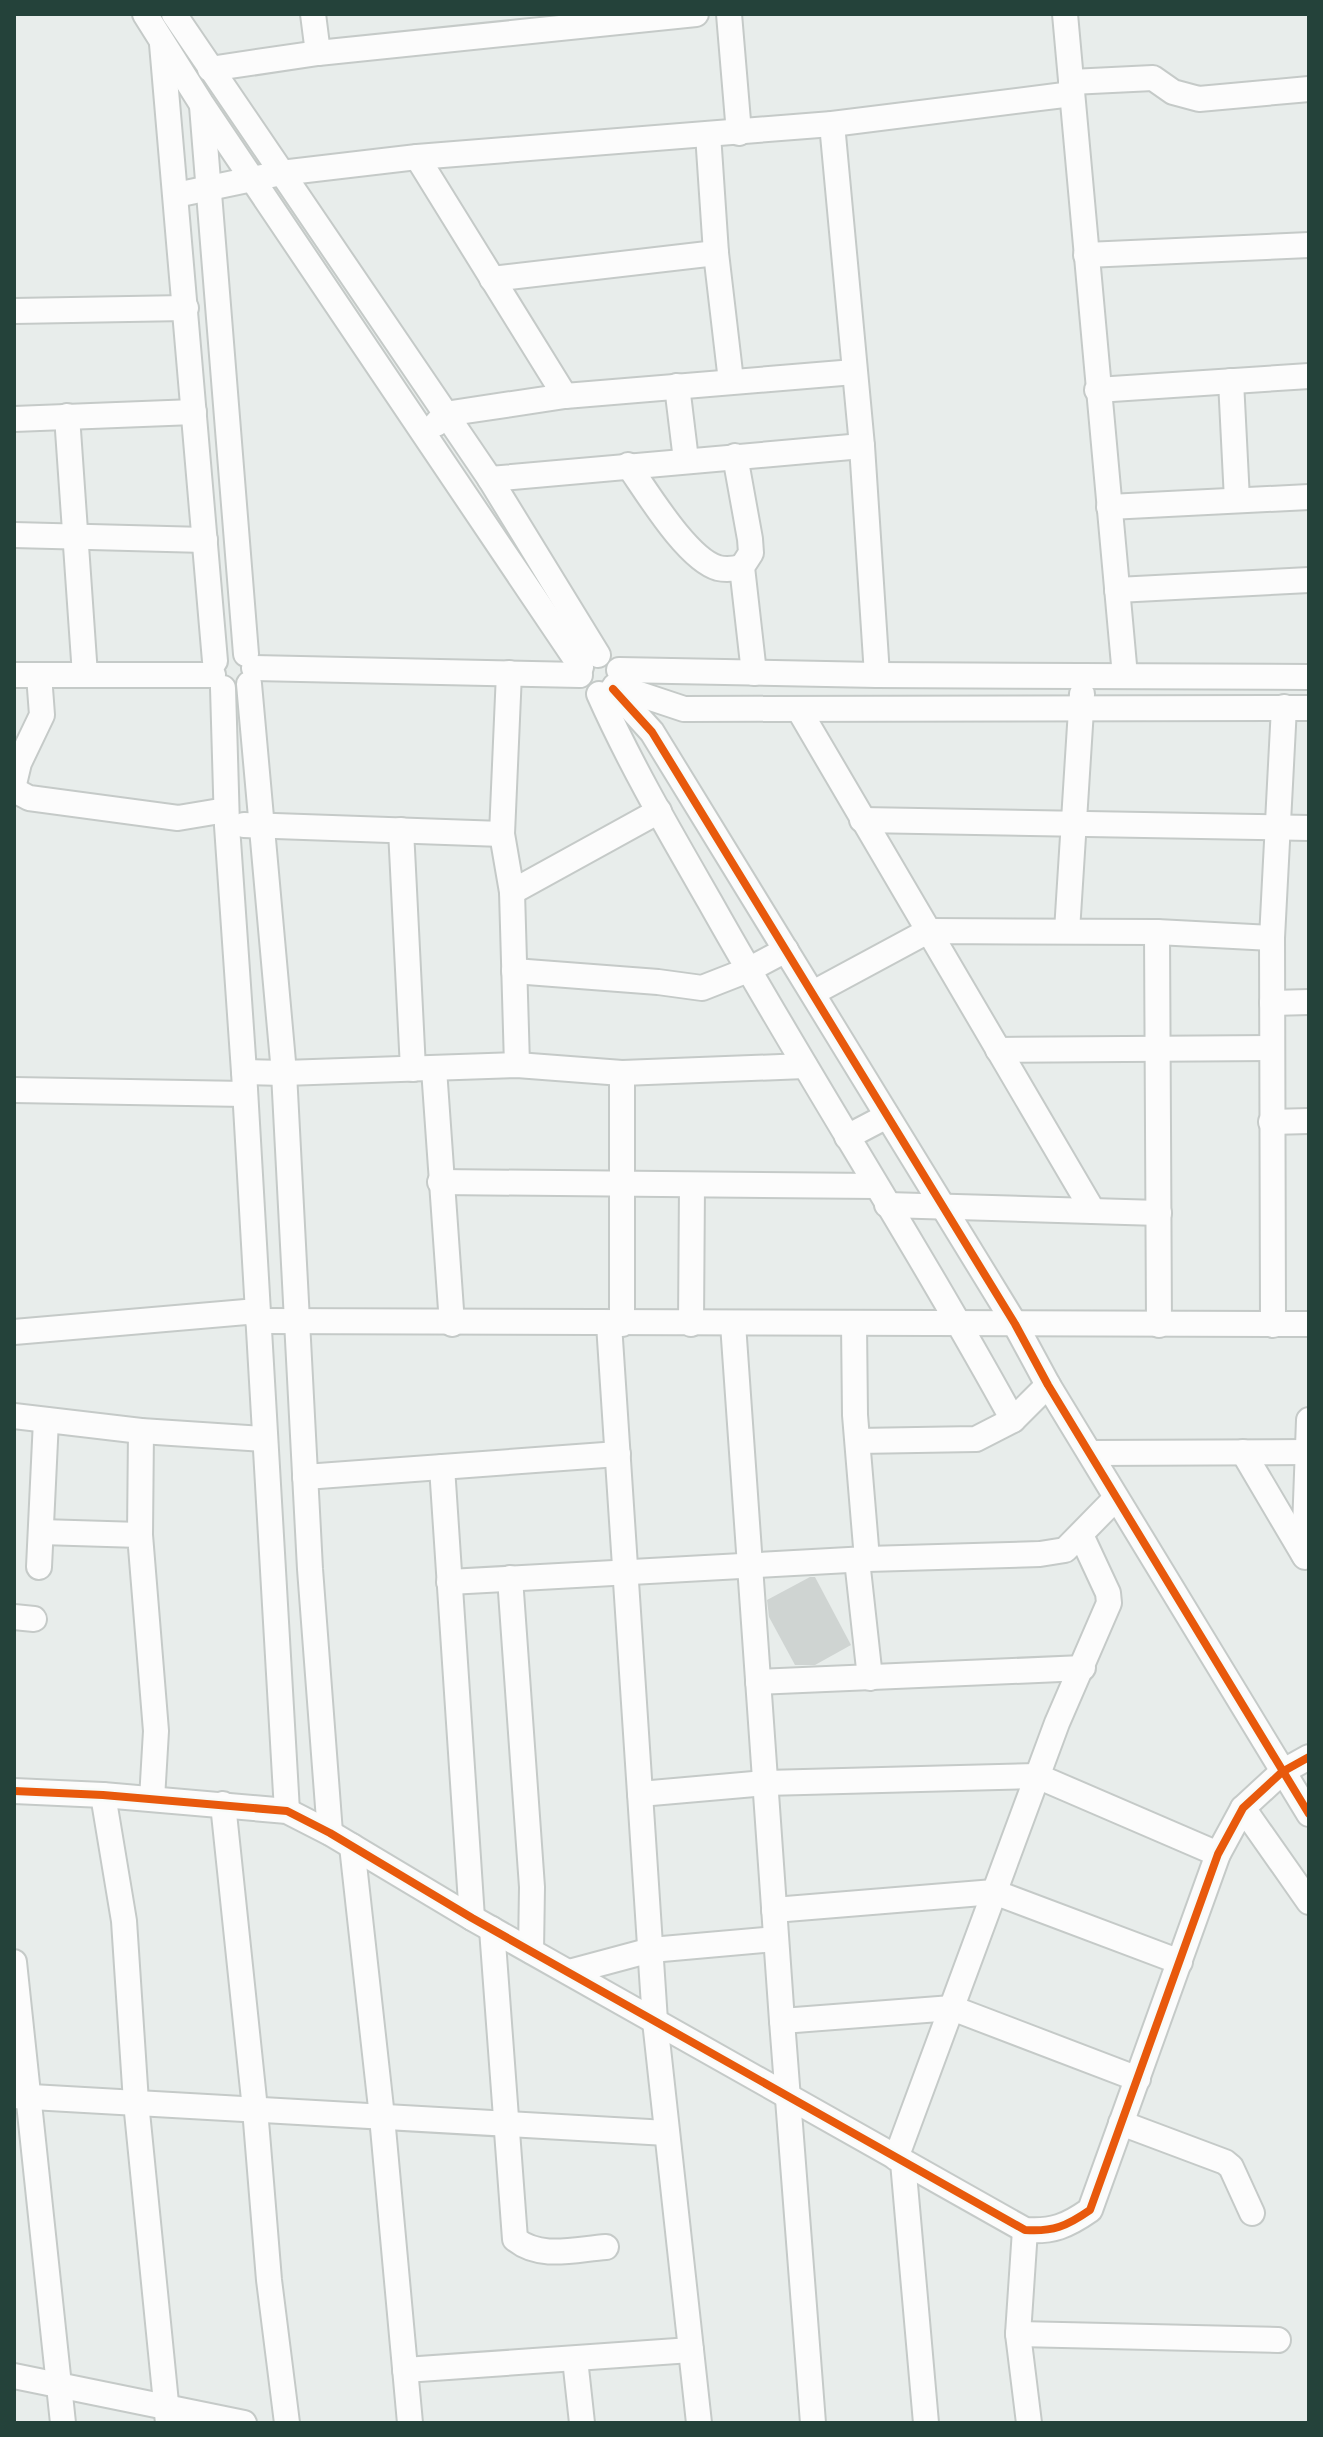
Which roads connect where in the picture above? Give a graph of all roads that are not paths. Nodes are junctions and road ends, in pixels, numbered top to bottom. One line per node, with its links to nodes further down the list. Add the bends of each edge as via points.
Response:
1 (145, 14): 11 (street)
2 (158, 14): 11 (street)
3 (174, 14): 12 (street)
4 (193, 14): 12 (street)
5 (313, 14): 13 (street)
6 (696, 14): 9 (street)
7 (729, 14): 19 (street)
8 (1065, 14): 15 (street)
9 (613, 18): 10 (street)
10 (497, 23): 13 (street)
11 (161, 39): 17 (street); 25 (street)
12 (196, 49): 14 (street); 17 (street)
13 (318, 53): 14 (street)
14 (210, 69): 22 (street)
15 (1071, 88): 16 (street, via 1153,78 1173,92 1199,99); 18 (street); 28 (street)
16 (1309, 89)
17 (201, 103): 23 (street); 24 (street)
18 (832, 124): 19 (street); 32 (street)
19 (739, 133): 20 (street)
20 (708, 134): 21 (street); 27 (street)
21 (417, 157): 22 (street); 29 (street)
22 (281, 173): 23 (street); 40 (street)
23 (252, 179): 24 (street); 43 (street)
24 (208, 190): 25 (street); 59 (street)
25 (176, 195): 30 (street)
26 (1309, 245): 28 (street)
27 (716, 253): 29 (street); 34 (street)
28 (1086, 255): 37 (street)
29 (492, 279): 38 (street)
30 (186, 308): 31 (street); 39 (street)
31 (14, 311)
32 (854, 372): 34 (street); 44 (street)
33 (1309, 376): 35 (street)
34 (731, 381): 36 (street)
35 (1231, 381): 37 (street); 50 (street)
36 (677, 386): 38 (street); 46 (street)
37 (1097, 390): 51 (street)
38 (565, 396): 40 (street)
39 (194, 412): 41 (street); 54 (street)
40 (445, 414): 43 (street); 48 (street)
41 (67, 416): 42 (street); 53 (street)
42 (14, 419)
43 (426, 437): 58 (street)
44 (862, 446): 45 (street); 66 (street)
45 (735, 456): 46 (street); 55 (street, via 751,553)
46 (686, 460): 47 (street)
47 (628, 465): 48 (street); 55 (street, via 689,548 707,564)
48 (490, 479): 58 (street)
49 (1309, 497): 50 (street)
50 (1237, 500): 51 (street)
51 (1109, 507): 57 (street)
52 (14, 535): 53 (street)
53 (76, 537): 54 (street); 64 (street)
54 (205, 540): 65 (street)
55 (742, 567): 61 (street)
56 (1309, 580): 57 (street)
57 (1117, 590): 68 (street)
58 (587, 666): 60 (street); 71 (street, via 586,688); 71 (street, via 607,656 615,662)
59 (250, 669): 60 (street); 65 (street, via 241,690 232,691); 65 (street, via 235,650 223,652); 81 (street)
60 (509, 673): 85 (street)
61 (754, 673): 66 (street); 71 (street)
62 (14, 675): 63 (street)
63 (39, 675): 64 (street); 76 (street, via 42,715 19,763)
64 (85, 675): 65 (street)
65 (217, 675): 78 (street)
66 (877, 675): 67 (street)
67 (1084, 676): 68 (street); 75 (street)
68 (1125, 676): 69 (street)
69 (1269, 677): 70 (street); 72 (street)
70 (1309, 677)
71 (612, 685): 74 (street, via 684,709); 77 (street, via 625,752); 91 (street, via 652,732)
72 (1276, 707): 73 (street); 75 (street); 82 (street)
73 (1309, 708)
74 (799, 710): 75 (street); 79 (street)
75 (1080, 710): 80 (street)
76 (14, 787): 78 (street, via 29,798 178,818)
77 (659, 811): 86 (street); 92 (street)
78 (226, 818): 81 (street); 105 (street)
79 (862, 820): 80 (street); 87 (street)
80 (1074, 823): 82 (street); 88 (street)
81 (261, 825): 84 (street); 103 (street)
82 (1278, 826): 83 (street); 90 (street)
83 (1309, 828)
84 (401, 830): 85 (street); 102 (street)
85 (502, 834): 86 (street)
86 (512, 892): 93 (street)
87 (928, 931): 88 (street); 94 (street); 99 (street)
88 (1067, 931): 89 (street)
89 (1157, 932): 90 (street); 97 (street)
90 (1272, 938): 96 (street)
91 (786, 950): 92 (street); 94 (street)
92 (748, 970): 93 (street, via 702,988); 101 (street)
93 (514, 971): 100 (street)
94 (813, 993): 107 (street)
95 (1309, 1002): 96 (street)
96 (1272, 1003): 98 (street)
97 (1158, 1048): 98 (street); 99 (street); 117 (street)
98 (1271, 1048): 109 (street)
99 (998, 1050): 116 (street)
100 (517, 1065): 102 (street); 104 (street)
101 (805, 1066): 104 (street); 110 (street)
102 (423, 1069): 103 (street); 111 (street)
103 (284, 1073): 105 (street); 119 (street)
104 (622, 1073): 112 (street)
105 (244, 1083): 106 (street); 118 (street)
106 (14, 1090)
107 (887, 1116): 110 (street); 115 (street)
108 (1309, 1121): 109 (street)
109 (1271, 1122): 129 (street)
110 (847, 1137): 114 (street)
111 (440, 1182): 112 (street); 120 (street)
112 (622, 1185): 113 (street); 121 (street)
113 (692, 1185): 114 (street); 122 (street)
114 (882, 1196): 115 (street); 125 (street)
115 (942, 1206): 116 (street); 126 (street)
116 (1093, 1211): 117 (street)
117 (1159, 1213): 128 (street)
118 (257, 1316): 119 (street); 130 (street); 137 (street)
119 (295, 1323): 120 (street); 144 (street)
120 (452, 1324): 121 (street)
121 (616, 1324): 122 (street); 142 (street)
122 (691, 1324): 123 (street)
123 (733, 1324): 124 (street); 151 (street)
124 (854, 1324): 125 (street); 138 (street)
125 (960, 1324): 126 (street); 134 (street)
126 (1015, 1324): 128 (street); 131 (street)
127 (1309, 1324): 129 (street)
128 (1159, 1325): 129 (street)
129 (1273, 1325)
130 (14, 1332)
131 (1048, 1385): 134 (street); 141 (street)
132 (14, 1416): 133 (street)
133 (46, 1420): 136 (street); 146 (street)
134 (1013, 1420): 138 (street, via 976,1439)
135 (1309, 1420): 140 (street)
136 (141, 1431): 137 (street); 147 (street)
137 (265, 1439): 169 (street)
138 (858, 1441): 150 (street)
139 (1243, 1452): 140 (street); 141 (street); 149 (street)
140 (1308, 1452): 149 (street)
141 (1090, 1453): 145 (street)
142 (618, 1454): 143 (street); 153 (street)
143 (442, 1467): 144 (street); 155 (street)
144 (305, 1477): 171 (street)
145 (1116, 1498): 148 (street); 160 (street)
146 (41, 1532): 147 (street); 152 (street)
147 (140, 1535): 166 (street, via 156,1731)
148 (1081, 1535): 150 (street, via 1065,1550 1040,1554); 156 (street, via 1109,1603)
149 (1307, 1559)
150 (862, 1560): 151 (street); 157 (street)
151 (750, 1566): 153 (street); 158 (street)
152 (39, 1567)
153 (625, 1572): 154 (street); 164 (street)
154 (510, 1578): 155 (street); 180 (street, via 532,1887)
155 (449, 1582): 177 (street)
156 (1083, 1668): 157 (street); 161 (street)
157 (870, 1678): 158 (street)
158 (758, 1682): 162 (street)
159 (1309, 1757): 160 (street)
160 (1282, 1772): 168 (street); 170 (street)
161 (1037, 1776): 162 (street); 173 (street); 174 (street)
162 (765, 1783): 164 (street); 176 (street)
163 (14, 1791): 165 (street)
164 (640, 1794): 179 (street)
165 (103, 1795): 166 (street); 190 (street, via 124,1921)
166 (152, 1799): 167 (street)
167 (223, 1804): 169 (street); 191 (street)
168 (1243, 1808): 173 (street); 175 (street)
169 (287, 1811): 171 (street)
170 (1309, 1814)
171 (330, 1833): 172 (street)
172 (352, 1846): 177 (street); 192 (street)
173 (1218, 1854): 182 (street)
174 (994, 1892): 176 (street); 182 (street); 184 (street)
175 (1309, 1902)
176 (774, 1910): 178 (street)
177 (482, 1923): 180 (street); 194 (street)
178 (776, 1939): 179 (street); 186 (street)
179 (651, 1950): 183 (street); 185 (street)
180 (531, 1951): 183 (street)
181 (14, 1962): 189 (street)
182 (1180, 1962): 187 (street)
183 (569, 1972): 185 (street)
184 (952, 2008): 186 (street); 187 (street); 196 (street)
185 (655, 2021): 188 (street); 195 (street)
186 (782, 2021): 188 (street)
187 (1138, 2079): 193 (street)
188 (787, 2095): 196 (street); 214 (street)
189 (21, 2096): 190 (street); 206 (street)
190 (136, 2102): 191 (street); 207 (street)
191 (255, 2109): 192 (street); 210 (street)
192 (382, 2117): 194 (street); 204 (street)
193 (1121, 2123): 197 (street, via 1225,2162); 198 (street, via 1090,2210 1047,2231)
194 (506, 2124): 195 (street); 199 (street, via 515,2239 541,2252)
195 (667, 2133): 202 (street)
196 (900, 2160): 198 (street); 215 (street)
197 (1252, 2213)
198 (1025, 2230): 200 (street)
199 (606, 2247)
200 (1018, 2334): 201 (street); 216 (street)
201 (1278, 2340)
202 (691, 2350): 203 (street); 213 (street)
203 (575, 2359): 204 (street); 212 (street)
204 (405, 2370): 211 (street)
205 (14, 2376): 206 (street)
206 (60, 2385): 207 (street); 208 (street)
207 (167, 2415): 209 (street)
208 (63, 2423)
209 (244, 2423)
210 (287, 2423)
211 (410, 2423)
212 (582, 2423)
213 (699, 2423)
214 (813, 2423)
215 (926, 2423)
216 (1029, 2423)

